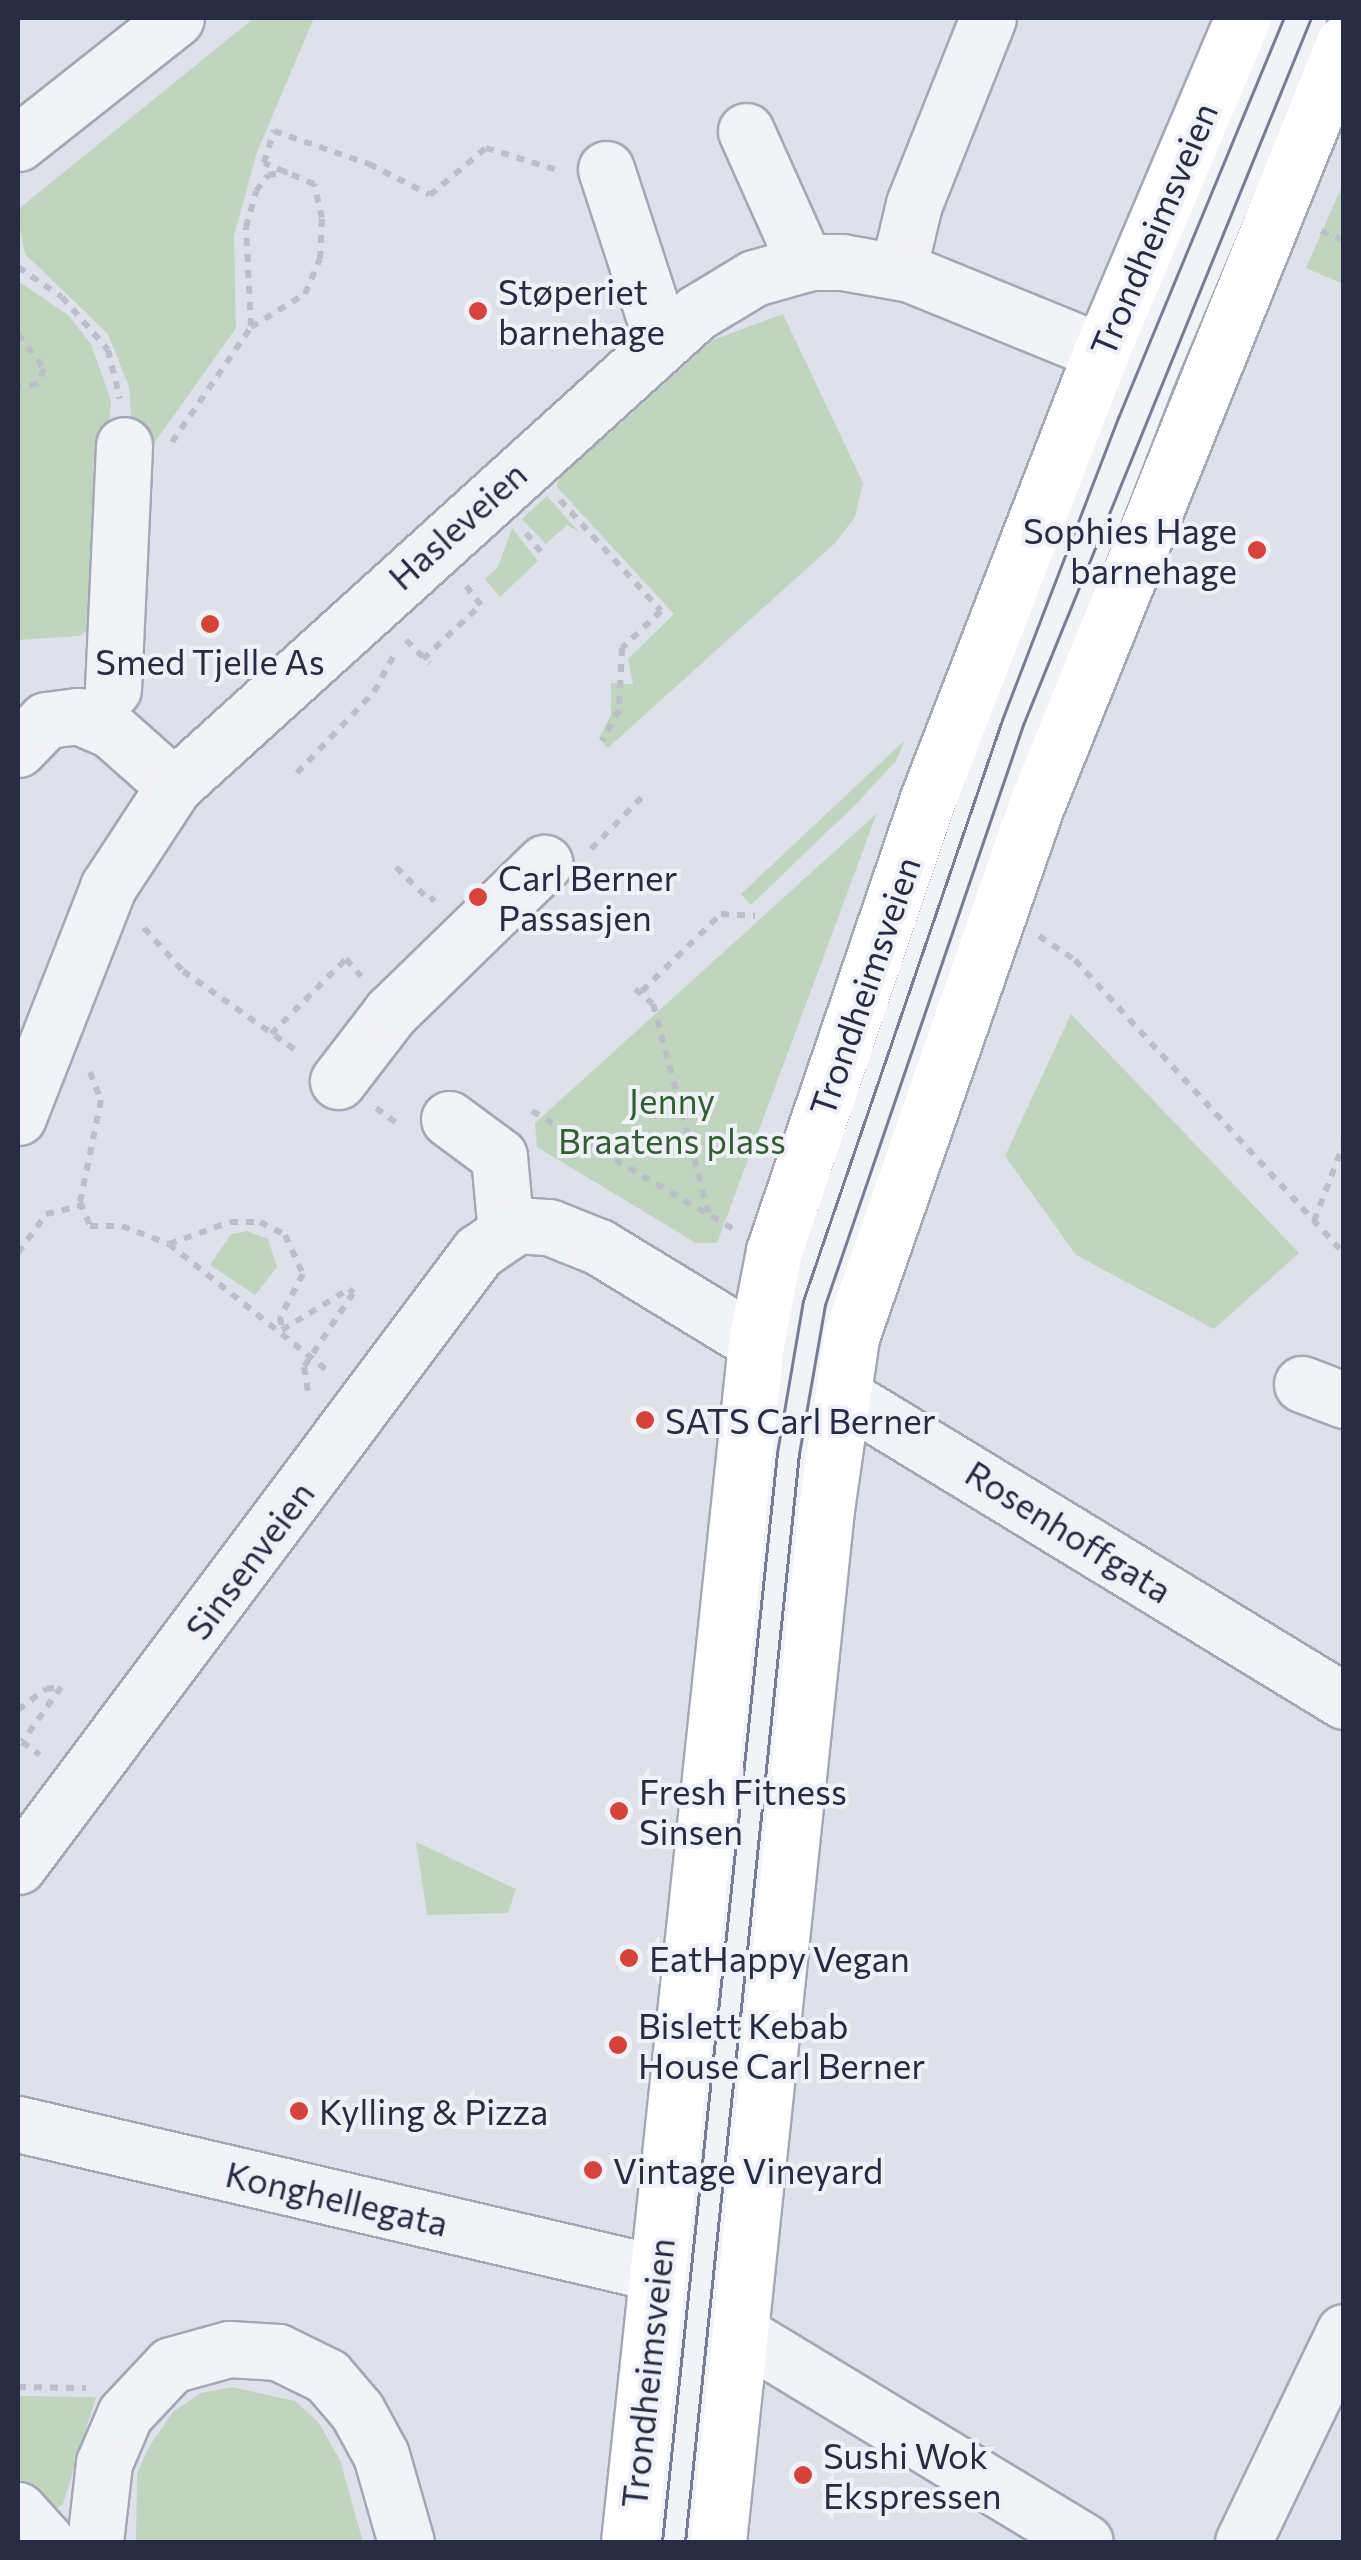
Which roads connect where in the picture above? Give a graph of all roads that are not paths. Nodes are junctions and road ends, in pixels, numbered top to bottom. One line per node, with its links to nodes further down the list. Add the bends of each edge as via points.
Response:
1 (176, 18): 5 (street)
2 (988, 18): 11 (street, via 914,204)
3 (1243, 18): 13 (main road, Trondheimsveien)
4 (1298, 18): 25 (street, via 1136,404 1012,724 849,1192)
5 (122, 37): 8 (street)
6 (1344, 43): 25 (main road, Trondheimsveien, via 1036,806 866,1282)
7 (746, 131): 10 (street)
8 (18, 143)
9 (588, 172): 12 (street)
10 (805, 263): 11 (street, Hasleveien); 12 (street, Hasleveien, via 754,278)
11 (898, 271): 13 (street, Hasleveien)
12 (662, 340): 19 (street, Hasleveien)
13 (1101, 352): 25 (main road, Trondheimsveien, via 927,800 774,1250)
14 (123, 465): 15 (street)
15 (113, 689): 16 (street, via 69,678); 18 (street)
16 (18, 697)
17 (18, 748): 18 (street, via 31,730 64,716 94,721)
18 (134, 748): 19 (street)
19 (174, 786): 22 (street, Hasleveien, via 94,915)
20 (544, 862): 21 (street, via 391,1012)
21 (338, 1081)
22 (18, 1117)
23 (450, 1119): 24 (street, via 499,1156)
24 (492, 1243): 25 (street, Rosenhoffgata, via 517,1226 549,1228 599,1247); 27 (street, Sinsenveien)
25 (800, 1368): 26 (street, Rosenhoffgata); 29 (main road, Trondheimsveien); 31 (main road, Trondheimsveien); 37 (street)
26 (1344, 1702)
27 (18, 1866)
28 (18, 2124): 29 (street, Konghellegata)
29 (657, 2273): 36 (main road, Trondheimsveien)
30 (1344, 2332): 40 (street)
31 (740, 2333): 38 (main road, Trondheimsveien); 39 (street)
32 (18, 2510): 33 (street)
33 (47, 2542)
34 (95, 2542): 35 (street, via 104,2463 126,2414 171,2365 228,2349 278,2352 327,2376 357,2411 380,2455)
35 (406, 2542)
36 (629, 2542)
37 (673, 2542)
38 (718, 2542)
39 (1084, 2542)
40 (1243, 2542)

